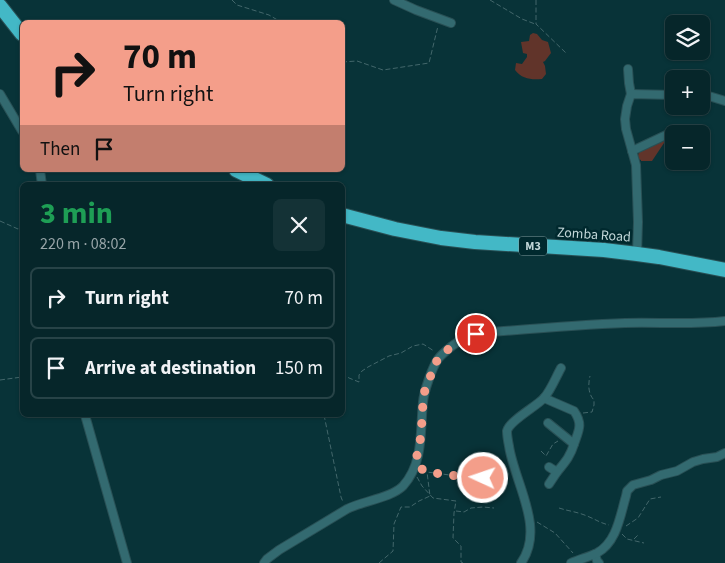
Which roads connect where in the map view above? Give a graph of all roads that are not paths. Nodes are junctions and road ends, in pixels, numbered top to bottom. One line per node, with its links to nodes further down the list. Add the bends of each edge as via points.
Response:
1 (394, 0): 3 (street)
2 (0, 6): 4 (highway)
3 (451, 23)
4 (20, 31)
5 (628, 69): 7 (street)
6 (0, 94): 11 (street)
7 (631, 94): 8 (street); 13 (street, via 625,119)
8 (665, 95)
9 (710, 97): 10 (street)
10 (725, 101)
11 (20, 128)
12 (665, 135): 13 (street)
13 (632, 151): 17 (street, via 636,170)
14 (240, 172): 15 (highway)
15 (261, 182)
16 (345, 216): 17 (highway, Zomba Road / M3, via 441,238)
17 (637, 254): 18 (highway, Zomba Road / M3)
18 (725, 270)
19 (724, 322): 32 (street, via 588,324 479,333 454,344 436,362 424,393 417,463 400,488 346,509 279,550)
20 (561, 368): 21 (street)
21 (544, 398): 24 (street, via 574,411 580,428); 33 (street, via 511,424 507,431 529,519 528,549)
22 (87, 417): 31 (street)
23 (548, 423): 24 (street)
24 (574, 444): 27 (street, via 567,461)
25 (725, 453): 29 (street, via 633,485 626,496 618,529)
26 (548, 467): 27 (street)
27 (557, 472): 28 (street)
28 (549, 484)
29 (597, 560): 30 (street)
30 (575, 561)
31 (126, 563)
32 (264, 563)
33 (521, 563)

